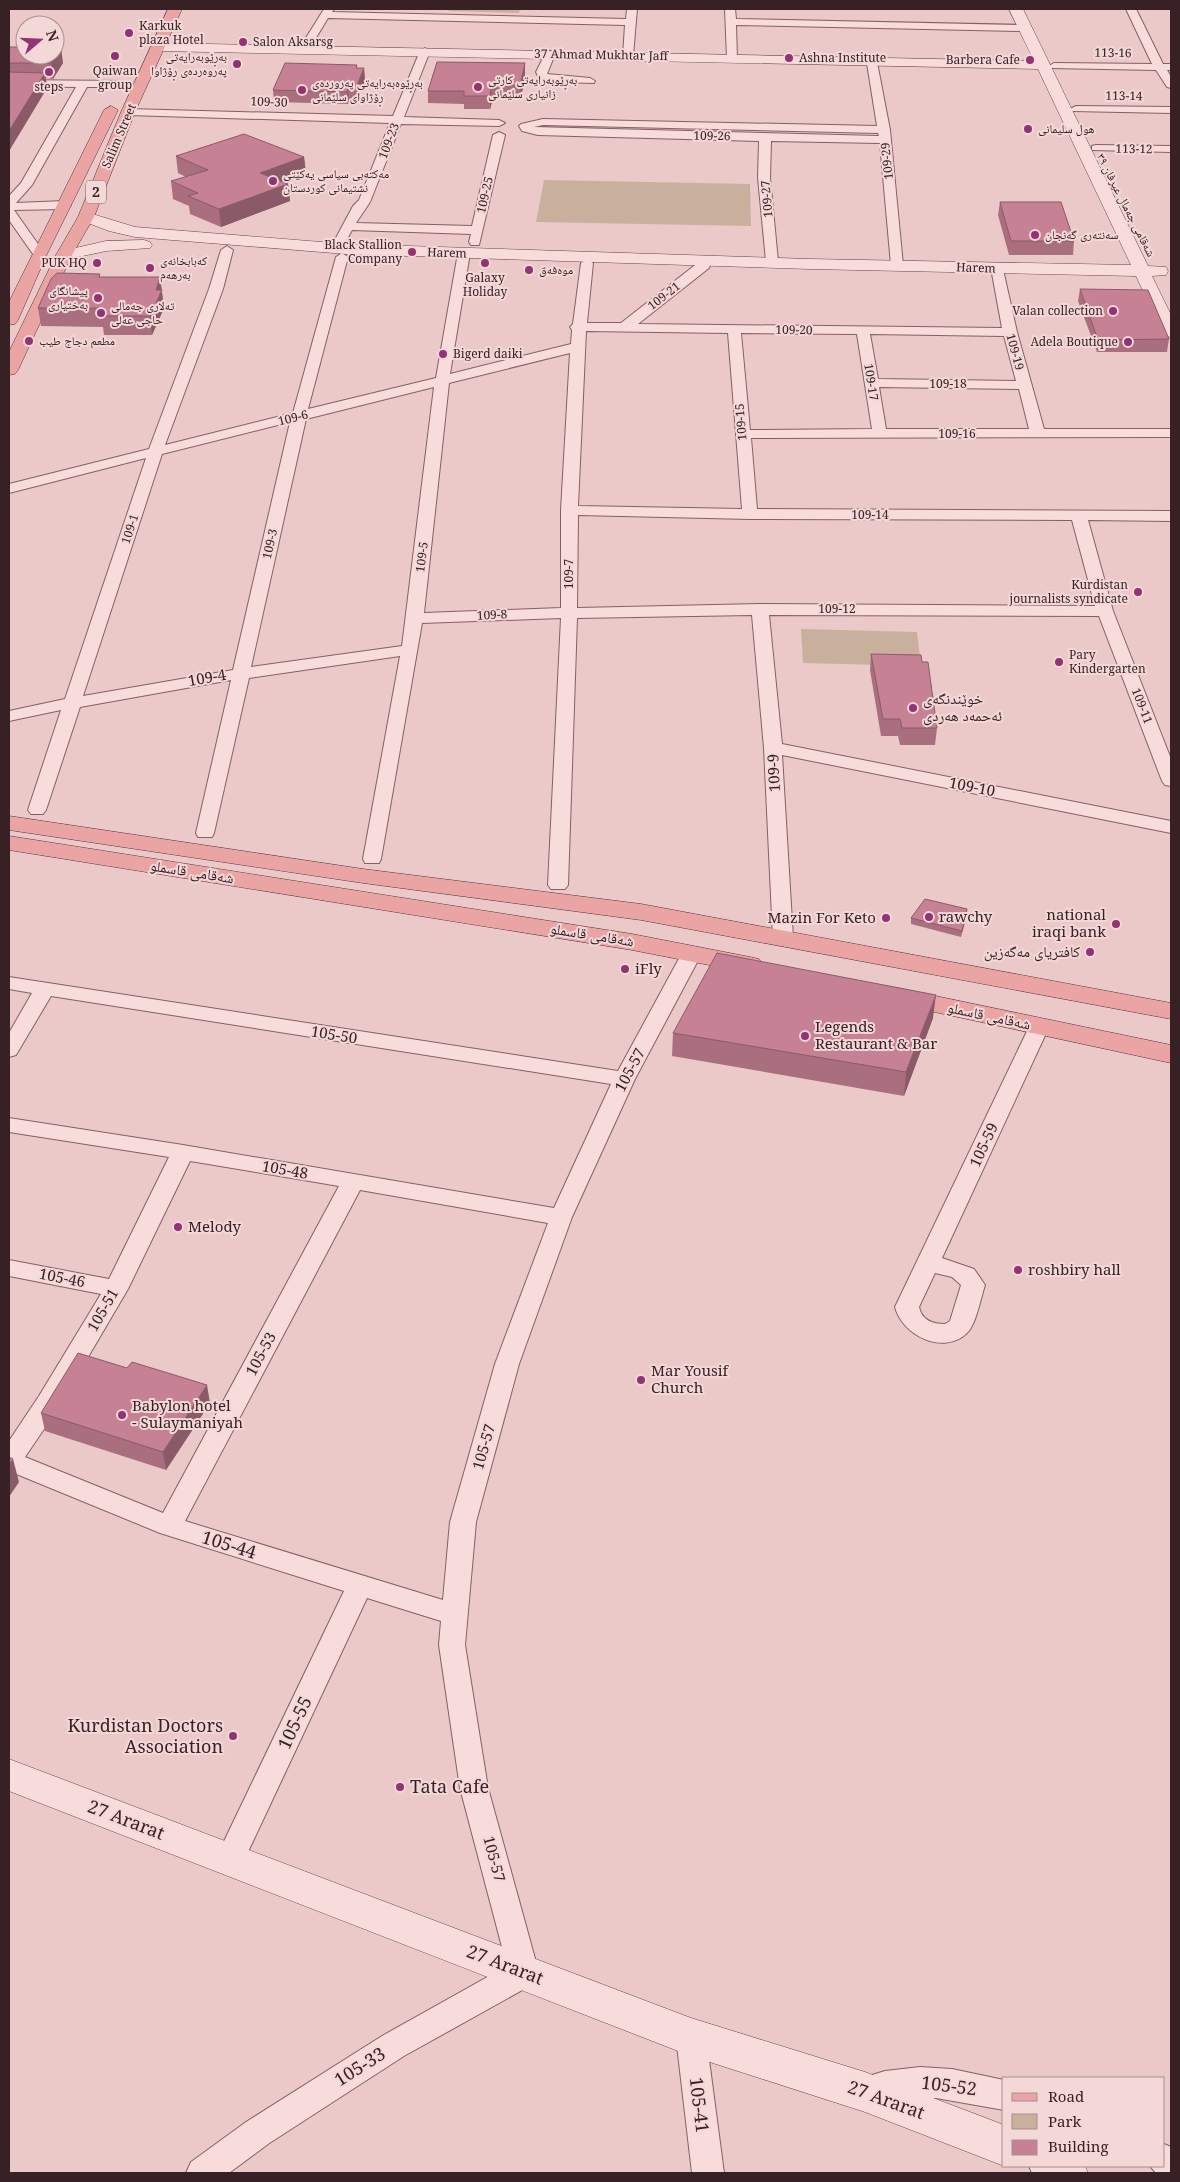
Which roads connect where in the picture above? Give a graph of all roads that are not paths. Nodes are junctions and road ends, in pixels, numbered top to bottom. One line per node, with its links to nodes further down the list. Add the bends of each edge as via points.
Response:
1 (175, 9): 13 (main road, Salim Street / 2)
2 (632, 9): 10 (street)
3 (730, 9): 11 (street)
4 (1016, 9): 12 (street, شەقامی جەمال عیرفان ٣٩)
5 (1028, 9): 20 (street, شەقامی جەمال عیرفان ٣٩)
6 (1131, 9): 21 (street)
7 (327, 12): 8 (street); 14 (street)
8 (432, 12): 9 (street)
9 (528, 14): 10 (street)
10 (632, 22): 17 (street)
11 (732, 22): 12 (street); 18 (street)
12 (1024, 28): 20 (street, شەقامی جەمال عیرفان ٣٩)
13 (160, 45): 14 (street, 37 Ahmad Mukhtar Jaff); 31 (main road, Salim Street / 2)
14 (305, 48): 15 (street, 37 Ahmad Mukhtar Jaff); 17 (street, 37 Ahmad Mukhtar Jaff)
15 (425, 51): 16 (street, 37 Ahmad Mukhtar Jaff); 32 (street, 109-23)
16 (550, 54): 17 (street, 37 Ahmad Mukhtar Jaff); 24 (street, via 541,72 543,76)
17 (628, 54): 18 (street, 37 Ahmad Mukhtar Jaff)
18 (732, 56): 19 (street, 37 Ahmad Mukhtar Jaff)
19 (872, 58): 20 (street, 37 Ahmad Mukhtar Jaff); 34 (street, 109-29)
20 (1045, 63): 21 (street, 113-16); 29 (street, شەقامی جەمال عیرفان ٣٩); 57 (street, شەقامی جەمال عیرفان ٣٩)
21 (1159, 67): 22 (street, 113-16); 28 (street)
22 (1171, 67)
23 (131, 69): 27 (main road, Salim Street / 2)
24 (590, 81)
25 (9, 83): 26 (street)
26 (84, 83): 27 (street); 40 (street)
27 (124, 84): 39 (main road, Salim Street / 2)
28 (1171, 85)
29 (1076, 109): 30 (street, 113-14); 36 (street, شەقامی جەمال عیرفان ٣٩)
30 (1171, 110)
31 (128, 112): 32 (street, 109-30); 41 (main road, Salim Street / 2)
32 (397, 120): 33 (street, 109-30); 38 (street, 109-23)
33 (499, 129): 43 (street, 109-25)
34 (884, 135): 35 (street, 109-26); 35 (street, 109-26, via 543,122 525,126 538,132); 55 (street, 109-29)
35 (765, 138): 51 (street, 109-27, via 764,178)
36 (1096, 148): 37 (street, 113-12); 44 (street, شەقامی جەمال عیرفان ٣٩)
37 (1171, 149)
38 (364, 202): 42 (street, 109-23, via 366,205); 46 (street, 109-23, via 359,206)
39 (65, 205): 40 (street); 47 (main road, Salim Street / 2)
40 (9, 211): 47 (street)
41 (86, 217): 46 (street, Harem, via 134,232); 49 (main road, Salim Street / 2)
42 (356, 227): 43 (street); 46 (street, 109-23)
43 (477, 230): 50 (street, 109-25)
44 (1142, 236)
45 (227, 250): 46 (street); 49 (street, via 129,245 99,247); 77 (street, 109-1)
46 (338, 253): 50 (street, Harem); 72 (street, 109-3)
47 (39, 254): 60 (main road, Salim Street / 2)
48 (1151, 254): 58 (street, شەقامی جەمال عیرفان ٣٩)
49 (64, 255): 68 (main road, Salim Street / 2)
50 (466, 256): 51 (street, Harem); 52 (street, Harem); 69 (street, 109-5)
51 (772, 261): 53 (street, Harem)
52 (587, 263): 54 (street, Harem); 61 (street, 109-7)
53 (810, 264): 54 (street, Harem); 55 (street, Harem)
54 (704, 265): 62 (street, 109-21)
55 (897, 265): 56 (street, Harem)
56 (997, 268): 57 (street, Harem); 65 (street, 109-19)
57 (1142, 271): 58 (street, Harem); 66 (street, شەقامی جەمال عیرفان ٣٩)
58 (1160, 271): 59 (street, شەقامی جەمال عیرفان ٣٩)
59 (1171, 292)
60 (9, 320)
61 (578, 327): 62 (street, 109-20); 67 (street, 109-7)
62 (624, 328): 63 (street, 109-20)
63 (734, 329): 64 (street, 109-20); 74 (street, 109-15)
64 (863, 330): 65 (street, 109-20); 70 (street, 109-17)
65 (1010, 332): 71 (street, 109-19)
66 (1171, 332)
67 (577, 347): 69 (street, 109-6); 79 (street, 109-7)
68 (9, 370)
69 (442, 381): 72 (street, 109-6); 86 (street, 109-5)
70 (872, 383): 71 (street, 109-18); 75 (street, 109-17)
71 (1024, 385): 76 (street, 109-19)
72 (299, 416): 77 (street, 109-6); 88 (street, 109-3)
73 (1171, 433): 76 (street, 109-16)
74 (742, 434): 75 (street, 109-16); 80 (street, 109-15)
75 (880, 434): 76 (street, 109-16)
76 (1038, 434)
77 (155, 452): 78 (street, 109-6); 89 (street, 109-1)
78 (9, 488)
79 (569, 510): 80 (street, 109-14); 84 (street, 109-7)
80 (750, 514): 81 (street, 109-14)
81 (1078, 516): 82 (street, 109-14); 85 (street, 109-11)
82 (1171, 516)
83 (760, 609): 84 (street, 109-12); 85 (street, 109-12); 91 (street, 109-9)
84 (569, 611): 86 (street, 109-8); 101 (street, 109-7)
85 (1105, 611): 92 (street, 109-11)
86 (415, 618): 87 (street, 109-5)
87 (407, 650): 88 (street, 109-4); 100 (street, 109-5)
88 (241, 672): 89 (street, 109-4); 97 (street, 109-3)
89 (74, 702): 90 (street, 109-4); 94 (street, 109-1)
90 (9, 716)
91 (773, 748): 96 (street, 109-10); 103 (street, 109-9)
92 (1171, 782)
93 (9, 806): 94 (main road)
94 (37, 810): 97 (main road)
95 (9, 824): 102 (main road, شەقامی قاسملو, via 372,877)
96 (1171, 827)
97 (205, 833): 100 (main road)
98 (9, 843): 104 (main road, شەقامی قاسملو)
99 (9, 857): 104 (main road, via 501,939 568,944)
100 (372, 859): 101 (main road)
101 (558, 885): 102 (main road)
102 (642, 912): 103 (main road, شەقامی قاسملو)
103 (783, 938): 110 (main road, شەقامی قاسملو)
104 (632, 942): 105 (main road, شەقامی قاسملو)
105 (692, 953): 106 (main road, شەقامی قاسملو); 114 (street, 105-57)
106 (769, 970)
107 (9, 983): 108 (street, 105-50)
108 (44, 990): 112 (street); 114 (street, 105-50)
109 (875, 992): 111 (main road, شەقامی قاسملو)
110 (1171, 1011)
111 (1039, 1026): 113 (main road, شەقامی قاسملو); 119 (street, 105-59)
112 (9, 1050)
113 (1171, 1054)
114 (624, 1079): 118 (street, 105-57)
115 (9, 1125): 116 (street, 105-48)
116 (184, 1152): 117 (street, 105-48); 121 (street, 105-51)
117 (352, 1182): 118 (street, 105-48); 123 (street, 105-53)
118 (561, 1217): 125 (street, 105-57, via 507,1364 463,1522)
119 (928, 1263)
120 (9, 1268): 121 (street, 105-46)
121 (116, 1289): 122 (street, 105-51)
122 (9, 1461): 123 (street, 105-44)
123 (169, 1526): 124 (street, 105-44)
124 (360, 1585): 125 (street, 105-44); 127 (street, 105-55)
125 (455, 1615): 128 (street, 105-57, via 452,1645 474,1788)
126 (10, 1782): 127 (street, 27 Ararat)
127 (230, 1860): 128 (street, 27 Ararat)
128 (524, 1972): 129 (street, 27 Ararat); 133 (street, 105-33, via 393,2046 257,2133)
129 (691, 2036): 130 (street, 27 Ararat); 134 (street, 105-41)
130 (865, 2092): 131 (street, 105-52, via 886,2085 930,2081); 132 (street, 27 Ararat)
131 (1002, 2095)
132 (1002, 2145)
133 (202, 2173)
134 (708, 2173)

